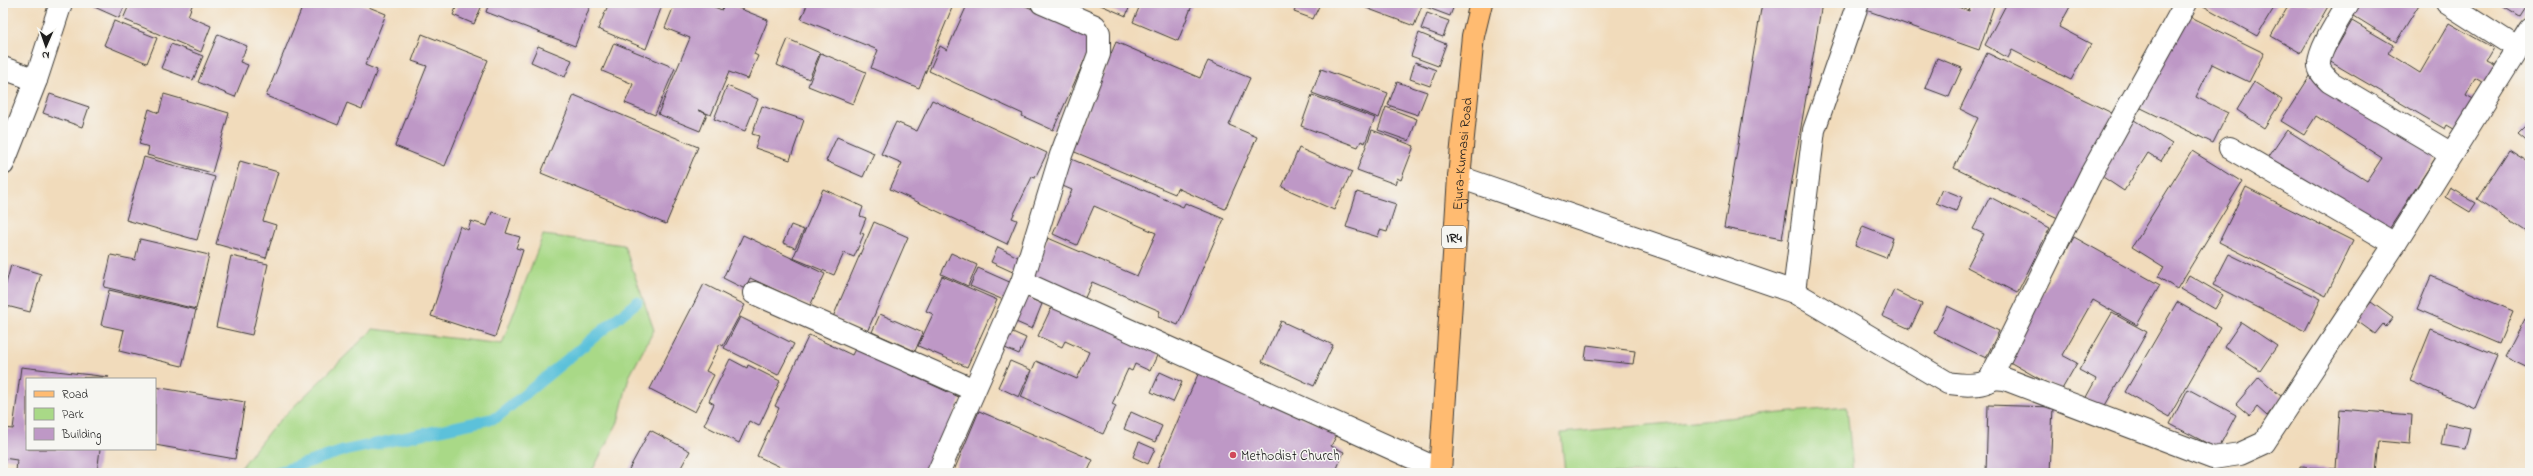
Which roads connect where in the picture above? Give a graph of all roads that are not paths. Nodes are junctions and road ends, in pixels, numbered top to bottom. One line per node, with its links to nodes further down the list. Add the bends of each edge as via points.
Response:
1 (61, 3): 11 (street)
2 (1042, 3): 17 (street, via 1095,26 1099,33 1099,54 1060,154)
3 (1480, 3): 15 (main road, Ejura-Kumasi Road / IR4, via 1473,36)
4 (1858, 3): 18 (street, via 1814,130)
5 (2186, 3): 20 (street, via 2091,174)
6 (2348, 3): 13 (street, via 2321,54 2319,64 2322,74 2330,82)
7 (2447, 3): 9 (street)
8 (2530, 29): 9 (street)
9 (2517, 48): 13 (street)
10 (3, 68): 11 (street)
11 (36, 80): 14 (street)
12 (2230, 148): 16 (street)
13 (2450, 154): 16 (street)
14 (3, 164)
15 (1459, 177): 18 (street); 22 (main road, Ejura-Kumasi Road / IR4)
16 (2394, 244): 20 (street, via 2264,443 2240,454 2213,458 2005,379 1993,378)
17 (1022, 282): 21 (street); 22 (street)
18 (1794, 292): 20 (street, via 1948,383 1962,385)
19 (754, 293): 21 (street)
20 (1989, 381)
21 (974, 390): 23 (street)
22 (1440, 472)
23 (938, 473)

